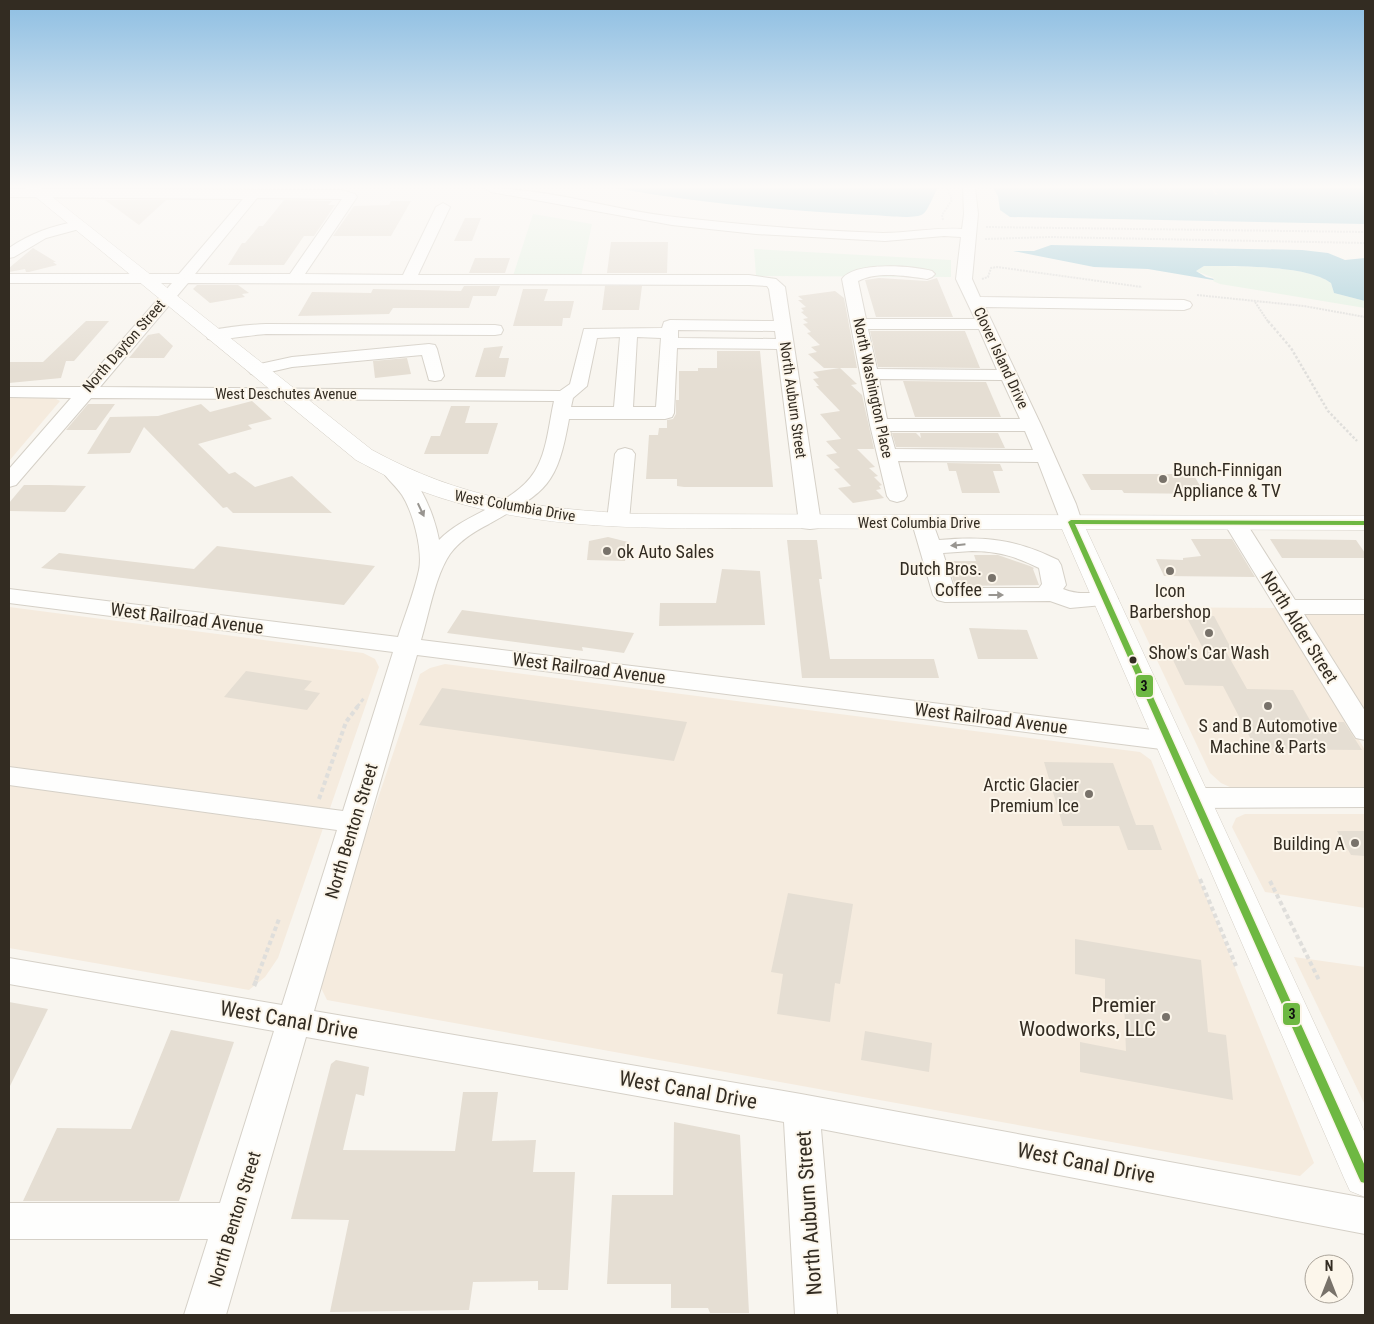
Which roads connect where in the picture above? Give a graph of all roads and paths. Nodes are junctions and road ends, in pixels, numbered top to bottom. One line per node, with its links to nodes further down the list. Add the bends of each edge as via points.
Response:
1 (108, 250): 8 (main road, West Columbia Drive)
2 (207, 250): 9 (street, North Dayton Street)
3 (314, 250): 10 (street)
4 (422, 250): 11 (street)
5 (970, 250): 13 (street, Clover Island Drive, via 963,273)
6 (927, 274): 16 (street, North Washington Place, via 877,272 850,278)
7 (9, 278): 8 (street)
8 (143, 278): 9 (street); 12 (main road, West Columbia Drive)
9 (184, 278): 10 (street); 12 (street, North Dayton Street)
10 (295, 278): 11 (street)
11 (409, 278): 20 (street, North Auburn Street, via 771,282 777,287)
12 (167, 298): 21 (main road, West Columbia Drive); 28 (street, North Dayton Street)
13 (975, 302): 15 (street); 17 (street, Clover Island Drive)
14 (1255, 302): 34 (path, via 1291,348 1328,411)
15 (1184, 305)
16 (860, 324): 17 (street); 24 (street, North Washington Place)
17 (984, 324): 25 (street, Clover Island Drive)
18 (495, 330): 21 (street, via 266,329)
19 (628, 332): 22 (street); 30 (street, via 590,332 578,386); 31 (street)
20 (784, 335): 22 (street); 44 (street, North Auburn Street)
21 (214, 336): 23 (main road, West Columbia Drive)
22 (669, 338): 31 (street, West Deschutes Avenue, via 665,413)
23 (257, 370): 26 (street, via 292,362 429,349); 29 (main road, West Columbia Drive)
24 (869, 374): 25 (street); 33 (street, North Washington Place)
25 (1008, 375): 32 (street, Clover Island Drive)
26 (435, 376)
27 (9, 392): 28 (street, West Deschutes Avenue)
28 (84, 392): 29 (street, West Deschutes Avenue); 39 (street, North Dayton Street)
29 (287, 394): 30 (street, West Deschutes Avenue); 38 (main road, West Columbia Drive, via 352,447)
30 (562, 404): 31 (street, West Deschutes Avenue); 41 (street, North Benton Street, via 545,472 530,490)
31 (623, 413)
32 (1032, 425): 33 (street); 37 (street, Clover Island Drive)
33 (880, 426): 36 (street, North Washington Place)
34 (1357, 441)
35 (625, 454): 42 (street)
36 (887, 455): 37 (street); 40 (street, North Washington Place)
37 (1045, 456): 43 (street, Clover Island Drive)
38 (392, 472): 41 (main road, West Columbia Drive, via 449,494); 49 (street, one-way to 49, via 408,487 422,511)
39 (9, 481)
40 (897, 496)
41 (502, 507): 42 (main road, West Columbia Drive); 49 (street, North Benton Street, via 450,539 439,551)
42 (618, 520): 44 (main road, West Columbia Drive)
43 (1071, 522): 45 (main road, West Columbia Drive); 46 (main road, West Columbia Drive); 52 (main road)
44 (810, 523): 45 (main road, West Columbia Drive)
45 (923, 523): 48 (street)
46 (1235, 523): 47 (main road, West Columbia Drive); 53 (street, North Alder Street)
47 (1365, 523)
48 (931, 548): 50 (street, one-way to 48, via 1054,585 1050,565 1014,549 991,544); 50 (street, one-way to 50, via 945,595 1046,595)
49 (431, 568): 55 (street, North Benton Street)
50 (1049, 592): 52 (street, via 1070,601)
51 (9, 596): 55 (street, West Railroad Avenue)
52 (1106, 600): 58 (main road)
53 (1287, 607): 54 (street); 57 (street, North Alder Street)
54 (1365, 607)
55 (407, 645): 58 (street, West Railroad Avenue); 63 (street, North Benton Street)
56 (364, 698): 62 (path, via 346,722)
57 (1365, 732)
58 (1169, 740): 60 (main road)
59 (9, 776): 62 (street)
60 (1195, 798): 61 (street); 73 (main road)
61 (1365, 798)
62 (314, 817): 63 (street)
63 (354, 822): 71 (street, North Benton Street)
64 (1200, 879): 67 (path)
65 (1270, 881): 69 (path)
66 (279, 919): 70 (path)
67 (1236, 966)
68 (9, 971): 71 (street, West Canal Drive)
69 (1318, 980)
70 (254, 986)
71 (294, 1021): 72 (street, West Canal Drive); 76 (street, North Benton Street)
72 (801, 1110): 74 (street, West Canal Drive); 78 (street, North Auburn Street)
73 (1365, 1178)
74 (1365, 1216)
75 (9, 1221): 76 (street)
76 (233, 1221): 77 (street, North Benton Street)
77 (204, 1315)
78 (816, 1315)

